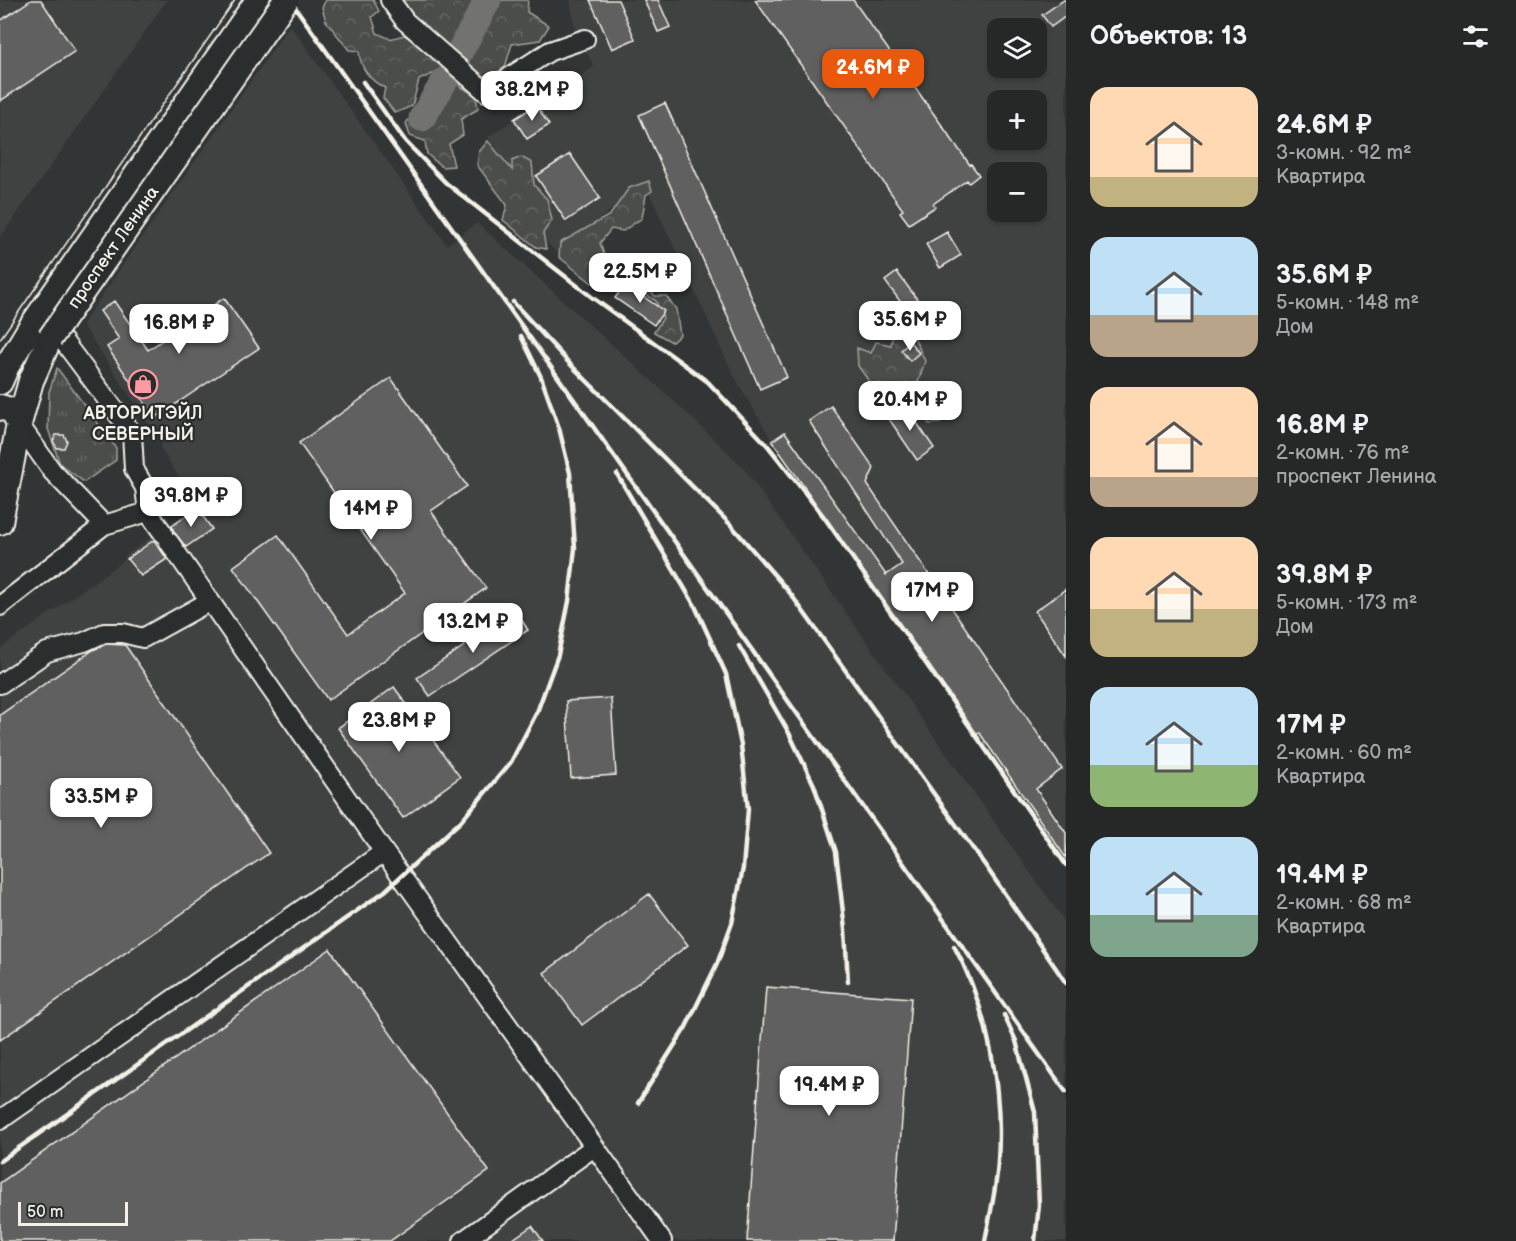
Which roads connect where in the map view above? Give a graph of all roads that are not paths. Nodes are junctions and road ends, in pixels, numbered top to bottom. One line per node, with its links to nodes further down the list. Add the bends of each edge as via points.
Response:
1 (258, 0): 5 (main road, проспект Ленина)
2 (286, 0): 5 (main road, проспект Ленина, bridge)
3 (390, 0): 4 (street, via 405,21 486,92 550,51)
4 (585, 39)
5 (44, 334): 6 (main road, проспект Ленина, via 7,366); 8 (main road, проспект Ленина); 9 (street, via 64,342 132,433 135,469 145,488)
6 (0, 382)
7 (0, 407): 8 (main road, via 13,411)
8 (20, 424): 10 (main road, проспект Ленина); 11 (street, via 52,471)
9 (148, 512): 11 (street); 12 (street)
10 (0, 522)
11 (104, 525): 13 (street)
12 (210, 601): 14 (street, via 142,638 104,633 47,652); 15 (street)
13 (0, 606)
14 (0, 684)
15 (384, 852): 16 (street); 17 (street)
16 (0, 1120)
17 (594, 1147): 18 (street); 19 (street)
18 (463, 1241)
19 (662, 1241)

